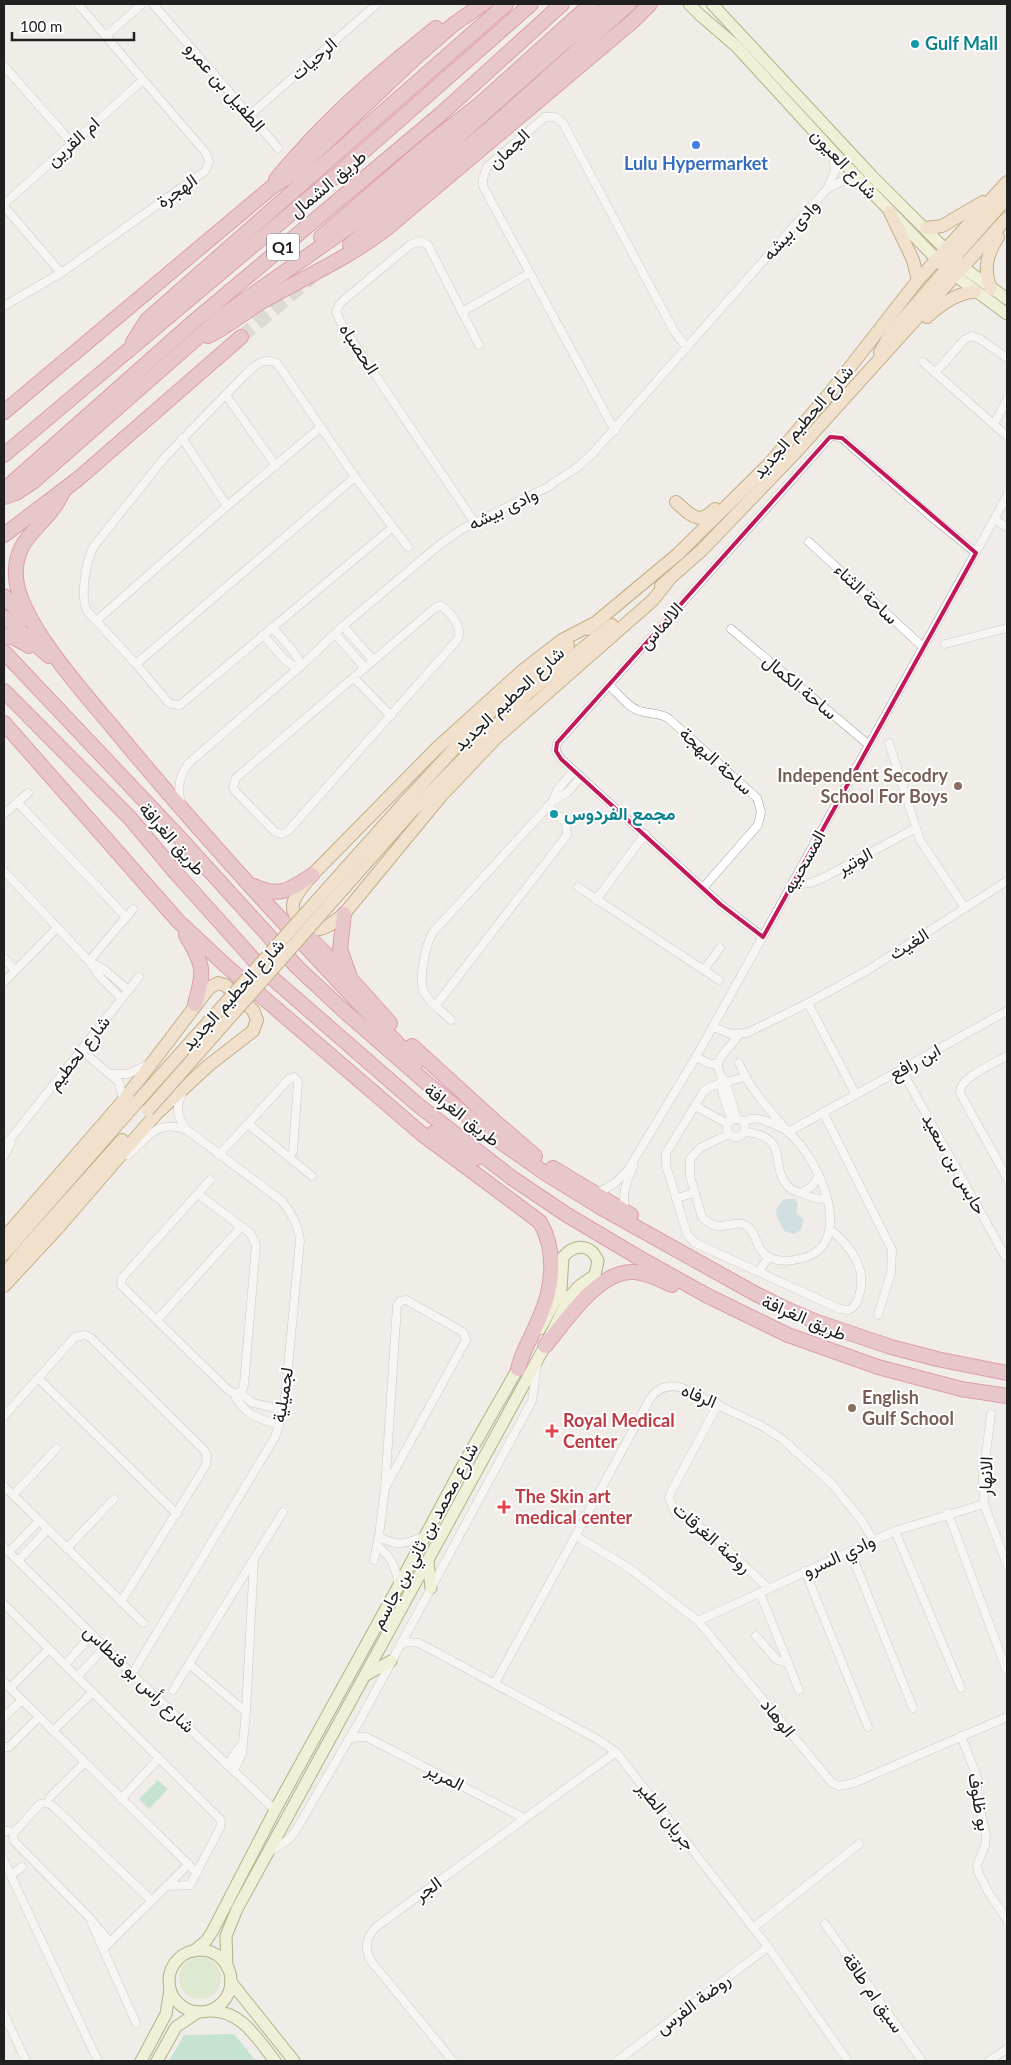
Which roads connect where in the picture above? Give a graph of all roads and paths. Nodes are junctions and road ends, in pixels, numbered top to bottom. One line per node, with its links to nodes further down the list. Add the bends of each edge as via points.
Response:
1 (78, 4): 18 (street, الهجرة)
2 (142, 4): 18 (street)
3 (153, 4): 23 (street, الطفيل بن عمرو)
4 (377, 4): 23 (street, الرحيات)
5 (467, 4): 29 (highway, via 342,108)
6 (482, 4): 22 (highway, via 467,25 392,98); 29 (highway, via 416,57 294,173)
7 (506, 4): 22 (highway)
8 (532, 4): 56 (highway, طريق الشمال / Q1, via 339,173)
9 (562, 4): 74 (highway, طريق الشمال / Q1, via 441,114 191,324)
10 (574, 4): 24 (highway)
11 (591, 4): 24 (highway)
12 (597, 4): 19 (highway)
13 (612, 4): 19 (highway)
14 (629, 4): 37 (highway, via 493,126)
15 (650, 4): 52 (highway, via 440,186 369,242 261,302 219,330)
16 (689, 4): 27 (main road, شارع العيون, via 736,46)
17 (712, 4): 35 (main road, شارع العيون, via 872,176)
18 (106, 36): 21 (street, الهجرة)
19 (568, 39): 52 (highway, via 418,172 356,222 235,306)
20 (4, 66): 25 (street)
21 (143, 80): 25 (street, ام القرين); 41 (street, الهجرة, via 206,153 209,162 205,171)
22 (383, 113): 56 (highway, via 150,317)
23 (250, 115): 26 (street, الطفيل بن عمرو)
24 (461, 118): 36 (highway)
25 (72, 143): 32 (street, ام القرين)
26 (278, 148)
27 (833, 152): 28 (main road, شارع العيون); 30 (street, وادى بيشه, via 835,171)
28 (859, 180): 30 (street, وادى بيشه, via 842,181); 33 (main road, شارع العيون)
29 (272, 187): 64 (highway)
30 (827, 189): 55 (street, وادى بيشه)
31 (1004, 190): 35 (main road, via 947,224); 38 (main road)
32 (4, 205): 41 (street)
33 (890, 212): 39 (main road, شارع العيون); 43 (main road, via 913,260)
34 (1007, 220): 40 (main road, شارع الحطيم الجديد); 44 (main road, via 987,260)
35 (926, 228): 38 (main road, شارع العيون)
36 (316, 241)
37 (348, 247)
38 (950, 253): 39 (main road); 40 (main road, via 951,268)
39 (941, 264): 40 (main road, شارع العيون); 43 (main road, شارع الحطيم الجديد); 59 (main road, via 891,333)
40 (959, 272): 44 (main road, شارع العيون); 45 (main road, شارع العيون); 50 (main road, شارع الحطيم الجديد)
41 (61, 273): 47 (street, الهجرة)
42 (530, 273): 48 (street); 55 (street, الجمان, via 482,179 487,167 540,120 555,116 563,123 674,330); 67 (street, الجمان)
43 (918, 280): 71 (main road, شارع الحطيم الجديد, via 829,394)
44 (991, 288): 46 (main road, شارع العيون)
45 (975, 292): 49 (main road, شارع العيون); 50 (main road, via 962,294 944,304)
46 (1007, 299)
47 (4, 306)
48 (462, 312): 54 (street, الحصباه); 81 (street, الحصباه, via 428,245 420,241 410,245 345,299 336,312)
49 (1007, 314)
50 (905, 332): 59 (main road, شارع الحطيم الجديد)
51 (241, 337): 58 (highway)
52 (198, 339): 77 (highway, via 34,481)
53 (221, 339): 58 (highway)
54 (478, 345)
55 (687, 348): 67 (street, وادى بيشه)
56 (129, 349): 70 (highway, طريق الشمال / Q1)
57 (1007, 358): 61 (street, via 972,336 964,340)
58 (211, 362): 75 (highway)
59 (877, 362): 89 (main road, شارع الحطيم الجديد, via 728,524)
60 (922, 362): 61 (street)
61 (936, 373): 65 (street)
62 (226, 394): 66 (street, via 259,362 272,360); 69 (street); 72 (street)
63 (1007, 400): 65 (street)
64 (4, 412)
65 (994, 424): 68 (street)
66 (321, 427): 72 (street); 73 (street)
67 (615, 431): 81 (street, وادى بيشه, via 563,478)
68 (1007, 436)
69 (182, 438): 79 (street); 92 (street, via 91,551 84,599 85,608)
70 (4, 454)
71 (769, 464): 78 (main road, via 750,475 704,518 692,516); 93 (main road, شارع الحطيم الجديد, via 678,554)
72 (276, 466): 79 (street)
73 (355, 477): 83 (street); 106 (street)
74 (4, 490)
75 (64, 490): 82 (highway, via 44,498); 85 (highway); 101 (highway, via 51,511 24,541 16,562 18,590)
76 (1007, 496): 80 (street, المسحبيه)
77 (4, 497)
78 (676, 502)
79 (227, 506): 92 (street)
80 (995, 520): 84 (street); 88 (street, المسحبيه)
81 (475, 523): 94 (street, وادى بيشه, via 438,546)
82 (4, 525)
83 (393, 527): 87 (street); 95 (street)
84 (1007, 527)
85 (4, 535)
86 (809, 542): 103 (street, ساحة الثناء)
87 (408, 547)
88 (976, 553): 103 (street, المسحبيه); 111 (street, الالماس, via 842,438 830,437)
89 (668, 580): 122 (main road, شارع الحطيم الجديد, via 529,692); 138 (main road, via 630,621 496,738 440,796)
90 (4, 596): 101 (highway)
91 (4, 617): 109 (highway)
92 (96, 621): 106 (street)
93 (593, 624): 122 (main road, شارع الحطيم الجديد, via 480,720); 128 (main road, via 562,640 522,671 437,748)
94 (343, 626): 98 (street, وادى بيشه); 105 (street)
95 (272, 627): 99 (street); 107 (street, via 293,651)
96 (1007, 628): 102 (street)
97 (731, 629): 116 (street, ساحة الكمال)
98 (335, 634): 107 (street, وادى بيشه); 108 (street)
99 (263, 635): 106 (street, via 180,705 168,702); 107 (street, via 284,659)
100 (4, 636): 109 (highway, via 14,638)
101 (43, 638): 109 (highway)
102 (945, 644)
103 (923, 647): 116 (street, المسحبيه)
104 (4, 652): 177 (highway, طريق الغرافة, via 297,967)
105 (373, 660): 108 (street); 113 (street, via 438,606 446,609 460,631 458,640)
106 (136, 664)
107 (299, 667): 123 (street, وادى بيشه, via 194,758 183,772 179,795)
108 (364, 668): 110 (street)
109 (65, 670): 123 (highway)
110 (354, 678): 113 (street); 113 (street, via 236,778 233,787 237,794 275,832 285,833)
111 (609, 685): 117 (street, الالماس, via 556,747 557,756); 133 (street, ساحة البهجة, via 632,707 668,718 757,798 758,825)
112 (5, 692): 193 (highway, طريق الغرافة, via 130,818 264,970 418,1105)
113 (391, 716)
114 (4, 723): 140 (highway)
115 (889, 743): 125 (street)
116 (869, 745): 131 (street, المسحبيه)
117 (574, 771): 118 (street, الالماس); 121 (street)
118 (581, 778): 121 (street, via 568,792); 126 (street, الالماس)
119 (28, 793): 120 (street)
120 (17, 802): 124 (street); 139 (street)
121 (550, 803): 156 (street, via 566,823 567,835); 156 (street, via 430,936 426,946 423,988 425,995)
122 (408, 807): 206 (main road, شارع الحطيم الجديد, bridge, via 138,1101); 211 (main road, شارع الحطيم الجديد, bridge)
123 (185, 813): 130 (highway)
124 (4, 814)
125 (916, 828): 131 (street, الوتير, via 823,878); 136 (street, via 926,851)
126 (647, 836): 133 (street, الالماس); 134 (street)
127 (4, 872): 141 (street)
128 (312, 875): 130 (highway, via 282,892 270,893); 138 (main road, via 296,897 293,906 297,918 305,925 321,929)
129 (1007, 881): 136 (street, الغيث)
130 (248, 883): 135 (highway)
131 (791, 885): 142 (street, المسحبيه)
132 (578, 887): 134 (street)
133 (703, 888): 142 (street, الالماس)
134 (596, 900): 147 (street)
135 (264, 901): 151 (highway, via 278,905); 177 (highway)
136 (965, 908): 154 (street, الغيث, via 868,970)
137 (133, 909): 139 (street)
138 (344, 914): 151 (highway, via 340,949)
139 (126, 917): 145 (street)
140 (178, 921): 155 (highway, via 200,958 202,979); 174 (highway, via 265,1001)
141 (57, 928): 145 (street); 146 (street)
142 (762, 937): 159 (street, المسحبيه)
143 (720, 948): 147 (street)
144 (4, 958): 146 (street)
145 (89, 961): 152 (street); 153 (street)
146 (15, 970): 150 (street)
147 (704, 970): 149 (street)
148 (139, 977): 152 (street, شارع لحطيم)
149 (719, 980)
150 (4, 982)
151 (356, 985): 196 (highway, via 423,1058 492,1120 537,1158)
152 (128, 990): 153 (street, شارع لحطيم)
153 (121, 998): 161 (street, شارع لحطيم)
154 (808, 1003): 160 (street, الغيث); 172 (street)
155 (195, 1004): 164 (main road); 171 (main road, via 211,986 222,984 254,1010 257,1020 253,1031)
156 (436, 1005): 158 (street)
157 (1007, 1011): 167 (street, ابن رافع)
158 (451, 1020)
159 (713, 1027): 160 (street); 162 (street, المسحبيه)
160 (739, 1034): 166 (street, via 724,1050)
161 (80, 1050): 168 (street); 180 (street, شارع لحطيم)
162 (696, 1057): 166 (street); 186 (street, المسحبيه)
163 (1006, 1059): 194 (street, via 968,1078 961,1084 960,1092)
164 (154, 1060): 168 (street, via 133,1073); 173 (main road)
165 (739, 1064): 169 (street)
166 (718, 1065): 170 (street)
167 (901, 1069): 172 (street, ابن رافع); 207 (street, حابس بن سعيد)
168 (111, 1074): 173 (street, via 121,1087)
169 (745, 1077): 170 (street); 183 (street)
170 (723, 1082): 175 (street, via 704,1091); 178 (street)
171 (186, 1085): 181 (street, لجميلية, via 177,1110); 190 (main road)
172 (856, 1095): 176 (street, ابن رافع)
173 (123, 1101): 205 (main road)
174 (387, 1105): 193 (highway); 217 (highway, via 533,1216 545,1231 551,1253 548,1292)
175 (695, 1106): 178 (street); 200 (street, via 665,1156)
176 (823, 1112): 183 (street, ابن رافع); 214 (street, via 892,1250 891,1273)
177 (466, 1117): 209 (highway, طريق الغرافة, via 545,1173)
178 (735, 1122): 182 (street); 183 (street, via 760,1119); 184 (street, via 727,1129)
179 (245, 1127): 188 (street); 189 (street); 189 (street, via 289,1079 297,1078)
180 (20, 1129): 185 (street, شارع لحطيم); 187 (street, شارع لحطيم)
181 (187, 1130): 188 (street, لجميلية); 190 (street, via 175,1126 161,1127)
182 (745, 1132): 184 (street, via 738,1138); 198 (street, via 762,1135 772,1143 786,1184)
183 (788, 1132): 192 (street, via 804,1150)
184 (729, 1134): 197 (street, via 692,1155 688,1169)
185 (4, 1146)
186 (643, 1147): 196 (street, المسحبيه, via 619,1180); 202 (street, المسحبيه, via 626,1183)
187 (4, 1156)
188 (221, 1157): 223 (street, لجميلية, via 282,1201 299,1231)
189 (290, 1158): 191 (street)
190 (109, 1168): 212 (main road)
191 (312, 1176)
192 (819, 1176): 198 (street); 201 (street)
193 (512, 1178): 213 (highway, طريق الغرافة, via 592,1231)
194 (1007, 1178)
195 (210, 1180): 199 (street)
196 (598, 1193): 202 (highway)
197 (695, 1193): 200 (street); 208 (street, via 707,1222 719,1227 744,1225)
198 (802, 1193): 201 (street, via 817,1199)
199 (198, 1194): 203 (street); 215 (street, via 121,1281 123,1288)
200 (676, 1198): 210 (street, via 692,1241)
201 (827, 1198): 204 (street)
202 (625, 1211): 209 (highway)
203 (241, 1227): 215 (street); 220 (street, via 253,1236 256,1250 244,1385)
204 (830, 1229): 208 (street, via 825,1241 806,1258 785,1262); 210 (street, via 850,1248 861,1270 861,1291 857,1303 851,1308 840,1309)
205 (4, 1238)
206 (4, 1254)
207 (1006, 1256)
208 (768, 1257): 210 (street)
209 (695, 1260): 218 (highway, طريق الغرافة, via 754,1293 817,1322 891,1347)
210 (759, 1272)
211 (4, 1275)
212 (4, 1286)
213 (706, 1295): 216 (highway, via 638,1272 623,1272 604,1280 590,1293); 221 (highway, طريق الغرافة, via 788,1335 878,1367 961,1389)
214 (878, 1314)
215 (157, 1320): 220 (street)
216 (541, 1352): 217 (main road, شارع محمد بن ثاني بن جاسم, via 570,1296 595,1275 598,1261 584,1247 573,1247 564,1257 561,1290); 250 (main road, شارع محمد بن ثاني بن جاسم); 254 (street, شارع محمد بن ثاني بن جاسم, via 532,1402)
217 (518, 1369): 240 (main road, شارع محمد بن ثاني بن جاسم)
218 (1007, 1373)
219 (38, 1378): 225 (street); 235 (street); 235 (street, via 75,1337 85,1335 91,1338 205,1451 206,1465)
220 (237, 1394): 223 (street, via 253,1403); 226 (street, via 239,1404 250,1415)
221 (1007, 1396)
222 (718, 1404): 241 (street, الرفاه, via 674,1385 656,1391); 242 (street, الرفاه, via 771,1431 799,1453 832,1484); 255 (street, روضة الغرقات, via 671,1492 670,1504 713,1536)
223 (284, 1410): 226 (street, لجميلية)
224 (991, 1414): 232 (street, الانهار, via 983,1477)
225 (4, 1416)
226 (279, 1425): 273 (street, لجميلية, via 275,1437)
227 (57, 1448): 230 (street)
228 (4, 1486): 230 (street)
229 (385, 1488): 229 (street, via 397,1306 406,1300 463,1332 466,1340); 239 (street)
230 (13, 1495): 236 (street)
231 (114, 1499): 244 (street)
232 (984, 1504): 234 (street, وادي السرو); 251 (street, الانهار)
233 (283, 1512): 247 (street)
234 (948, 1513): 238 (street, وادي السرو); 272 (street)
235 (177, 1514): 257 (street)
236 (39, 1520): 237 (street); 245 (street)
237 (48, 1529): 244 (street); 248 (street)
238 (894, 1531): 242 (street, وادي السرو); 279 (street)
239 (379, 1536): 240 (street, via 400,1544); 243 (street)
240 (426, 1536): 253 (main road, شارع محمد بن ثاني بن جاسم)
241 (576, 1536): 259 (street, الوهاد, via 629,1568); 277 (street, الرفاه)
242 (873, 1540): 246 (street, وادي السرو)
243 (377, 1546): 249 (street); 253 (street, via 391,1558)
244 (67, 1548): 257 (street)
245 (6, 1549): 248 (street, شارع رأس بو فنطاس)
246 (850, 1551): 252 (street, وادي السرو); 284 (street)
247 (254, 1558): 270 (street); 285 (street)
248 (18, 1560): 262 (street, شارع رأس بو فنطاس)
249 (374, 1560)
250 (428, 1561): 254 (main road); 274 (main road, شارع محمد بن ثاني بن جاسم)
251 (1007, 1565)
252 (804, 1572): 255 (street, وادي السرو); 290 (street)
253 (399, 1585): 304 (main road, شارع محمد بن ثاني بن جاسم)
254 (431, 1588): 261 (street, شارع محمد بن ثاني بن جاسم)
255 (768, 1589): 256 (street, وادي السرو)
256 (760, 1593): 259 (street, وادي السرو); 269 (street)
257 (121, 1602): 260 (street)
258 (4, 1604): 267 (street)
259 (698, 1621): 293 (street, الوهاد, via 832,1783 847,1786)
260 (143, 1623)
261 (410, 1626): 264 (street); 265 (street, شارع محمد بن ثاني بن جاسم)
262 (92, 1634): 266 (street, شارع رأس بو فنطاس); 271 (street)
263 (756, 1636): 269 (street, via 777,1660)
264 (419, 1643): 265 (street, via 407,1642); 277 (street, جريان الطير)
265 (399, 1646): 268 (street, شارع محمد بن ثاني بن جاسم)
266 (105, 1647): 273 (street, شارع رأس بو فنطاس); 275 (street)
267 (49, 1649): 271 (street); 278 (street)
268 (391, 1661): 274 (main road); 289 (street, شارع محمد بن ثاني بن جاسم)
269 (788, 1663): 281 (street)
270 (189, 1664): 280 (street); 285 (street)
271 (64, 1665): 275 (street)
272 (1006, 1669)
273 (132, 1674): 300 (street, شارع رأس بو فنطاس)
274 (366, 1675): 309 (main road, شارع محمد بن ثاني بن جاسم)
275 (77, 1677): 282 (street)
276 (4, 1682): 278 (street)
277 (495, 1683): 297 (street, جريان الطير)
278 (10, 1688): 283 (street)
279 (961, 1688)
280 (173, 1690)
281 (799, 1690)
282 (92, 1693): 291 (street); 298 (street)
283 (22, 1700): 286 (street); 287 (street)
284 (913, 1708)
285 (246, 1712): 295 (street)
286 (4, 1717)
287 (39, 1717): 291 (street); 296 (street, via 9,1747)
288 (1007, 1717): 293 (street, الوهاد)
289 (360, 1720): 292 (street); 294 (street, شارع محمد بن ثاني بن جاسم)
290 (868, 1727)
291 (53, 1730): 299 (street)
292 (366, 1736): 294 (street); 305 (street, المرير)
293 (961, 1736): 318 (street, بو ظلوف, via 977,1777 978,1801 986,1835 978,1865 980,1878)
294 (348, 1740): 309 (street, شارع محمد بن ثاني بن جاسم, via 296,1832)
295 (243, 1742): 300 (street); 301 (street, via 241,1760)
296 (4, 1747)
297 (616, 1752): 305 (street, الجر); 320 (street, جريان الطير)
298 (159, 1758): 303 (street); 313 (street, via 221,1820 222,1824)
299 (84, 1762): 302 (street); 303 (street)
300 (228, 1764): 301 (street, شارع رأس بو فنطاس)
301 (234, 1770): 304 (street, شارع رأس بو فنطاس)
302 (50, 1797)
303 (120, 1798): 311 (street)
304 (275, 1810): 324 (main road, شارع محمد بن ثاني بن جاسم, via 212,1932)
305 (524, 1818): 338 (street, الجر, via 376,1927 368,1939 367,1952 371,1961)
306 (4, 1831): 307 (street)
307 (14, 1834): 316 (street, via 40,1804 47,1803); 317 (street, via 14,1841)
308 (859, 1844): 320 (street)
309 (269, 1852): 325 (main road, شارع محمد بن ثاني بن جاسم, via 229,1925 225,1946)
310 (4, 1861): 314 (street)
311 (188, 1864): 313 (street); 315 (street)
312 (22, 1867): 314 (street)
313 (197, 1873): 315 (street, via 187,1886)
314 (10, 1875): 333 (street)
315 (168, 1886): 316 (street)
316 (152, 1901): 321 (street)
317 (88, 1916): 321 (street); 323 (street)
318 (1007, 1920)
319 (825, 1924): 341 (street, سيق ام طاقة)
320 (753, 1928): 322 (street, جريان الطير)
321 (110, 1942): 323 (street)
322 (768, 1947): 339 (street, روضة الفرس); 340 (street, جريان الطير)
323 (103, 1948): 330 (street)
324 (194, 1951): 325 (main road, via 213,1954); 327 (main road, via 174,1964)
325 (227, 1966): 326 (main road)
326 (231, 1982): 328 (main road, via 223,2002); 337 (main road)
327 (170, 1987): 328 (main road, via 174,1997 188,2010); 334 (main road, via 166,2014)
328 (204, 2011): 335 (main road, via 176,2027); 336 (main road, via 219,2010 239,2019)
329 (4, 2014): 332 (street)
330 (136, 2023)
331 (1007, 2049): 342 (street)
332 (26, 2061)
333 (98, 2061)
334 (141, 2061)
335 (157, 2061)
336 (275, 2061)
337 (294, 2061)
338 (452, 2061)
339 (617, 2061)
340 (848, 2061)
341 (922, 2061)
342 (989, 2061)

